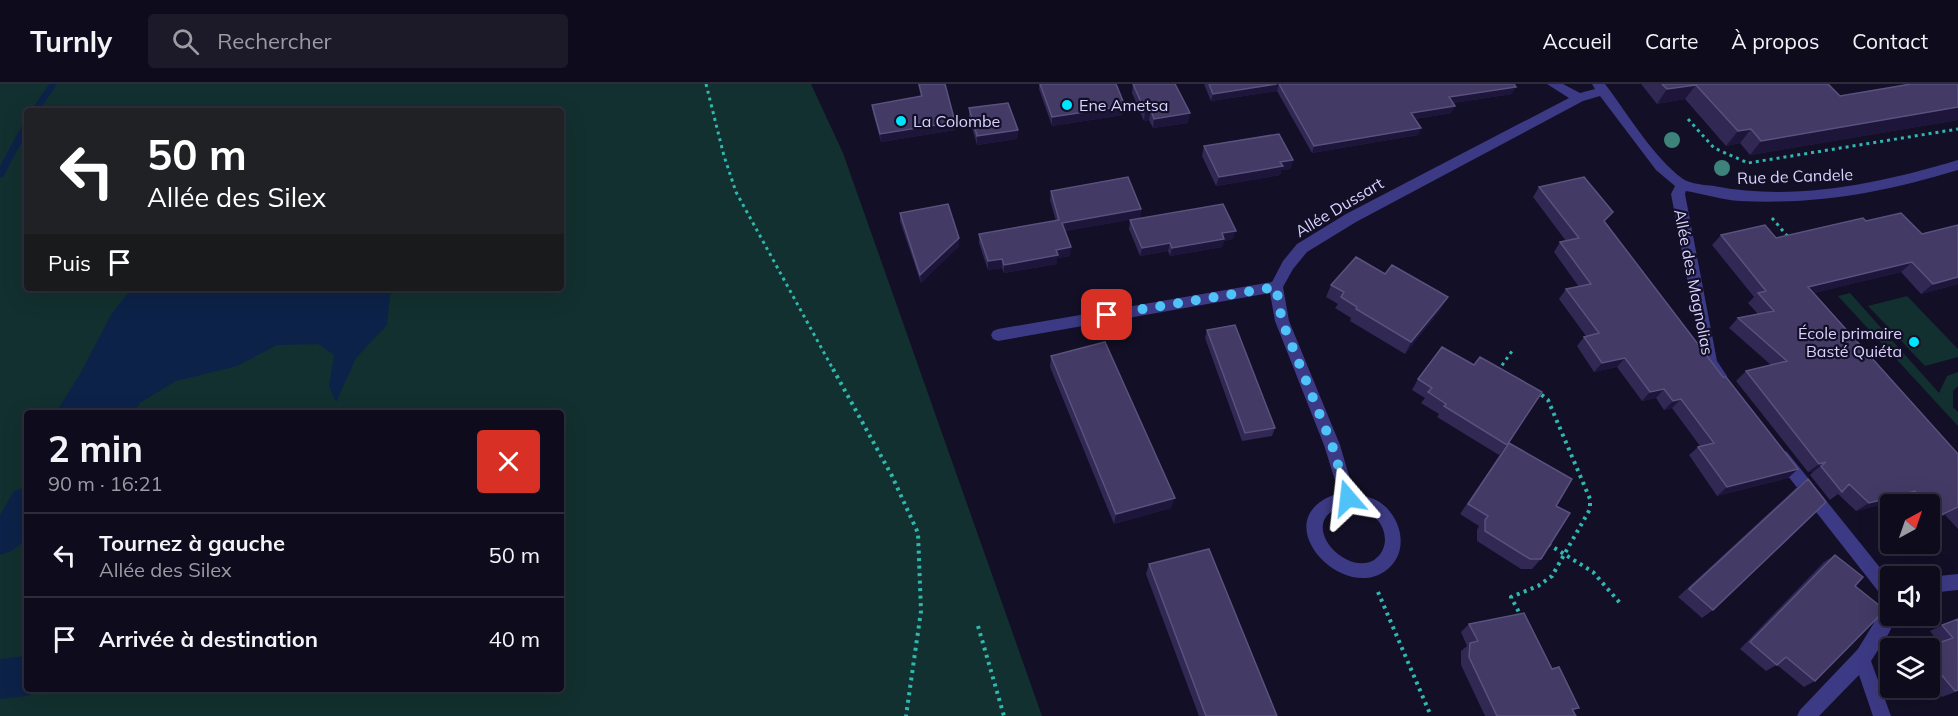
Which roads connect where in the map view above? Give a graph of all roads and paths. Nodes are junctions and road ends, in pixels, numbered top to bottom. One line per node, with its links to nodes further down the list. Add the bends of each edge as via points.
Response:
1 (706, 84): 32 (path, via 731,179 743,205 892,476 918,533 921,611)
2 (1553, 84): 4 (street)
3 (1600, 88): 4 (street, Allée Dussart); 8 (street, via 1661,167)
4 (1579, 98): 11 (street, Allée Dussart, via 1351,218 1302,248)
5 (1688, 119): 6 (path, via 1714,148 1748,163)
6 (1958, 129)
7 (1958, 165): 9 (street, Rue de Candele, via 1909,180 1837,194)
8 (1682, 185): 9 (street, Rue de Candele); 18 (street, Allée des Magnolias, via 1678,194 1710,363)
9 (1752, 195): 10 (path)
10 (1796, 245)
11 (1276, 287): 12 (street); 20 (street, via 1282,321 1332,445)
12 (998, 335)
13 (1512, 351): 14 (path)
14 (1498, 370): 15 (path); 16 (path)
15 (1508, 376)
16 (1492, 379)
17 (1528, 387): 22 (path, via 1548,400 1590,499 1590,509)
18 (1729, 390)
19 (1772, 443): 24 (street)
20 (1348, 498): 23 (street, via 1382,512 1394,532 1393,552 1379,566); 23 (street, via 1323,506 1314,529 1318,543 1334,561)
21 (1547, 543): 22 (path)
22 (1563, 554): 27 (path, via 1593,572); 29 (path, via 1552,576 1511,597)
23 (1368, 570): 34 (path)
24 (1880, 578)
25 (1958, 582): 26 (street)
26 (1940, 584)
27 (1620, 603)
28 (978, 626): 33 (path)
29 (1527, 626)
30 (1884, 626): 31 (street)
31 (1862, 660): 35 (street); 36 (street)
32 (906, 716)
33 (1004, 716)
34 (1431, 716)
35 (1806, 716)
36 (1882, 716)

